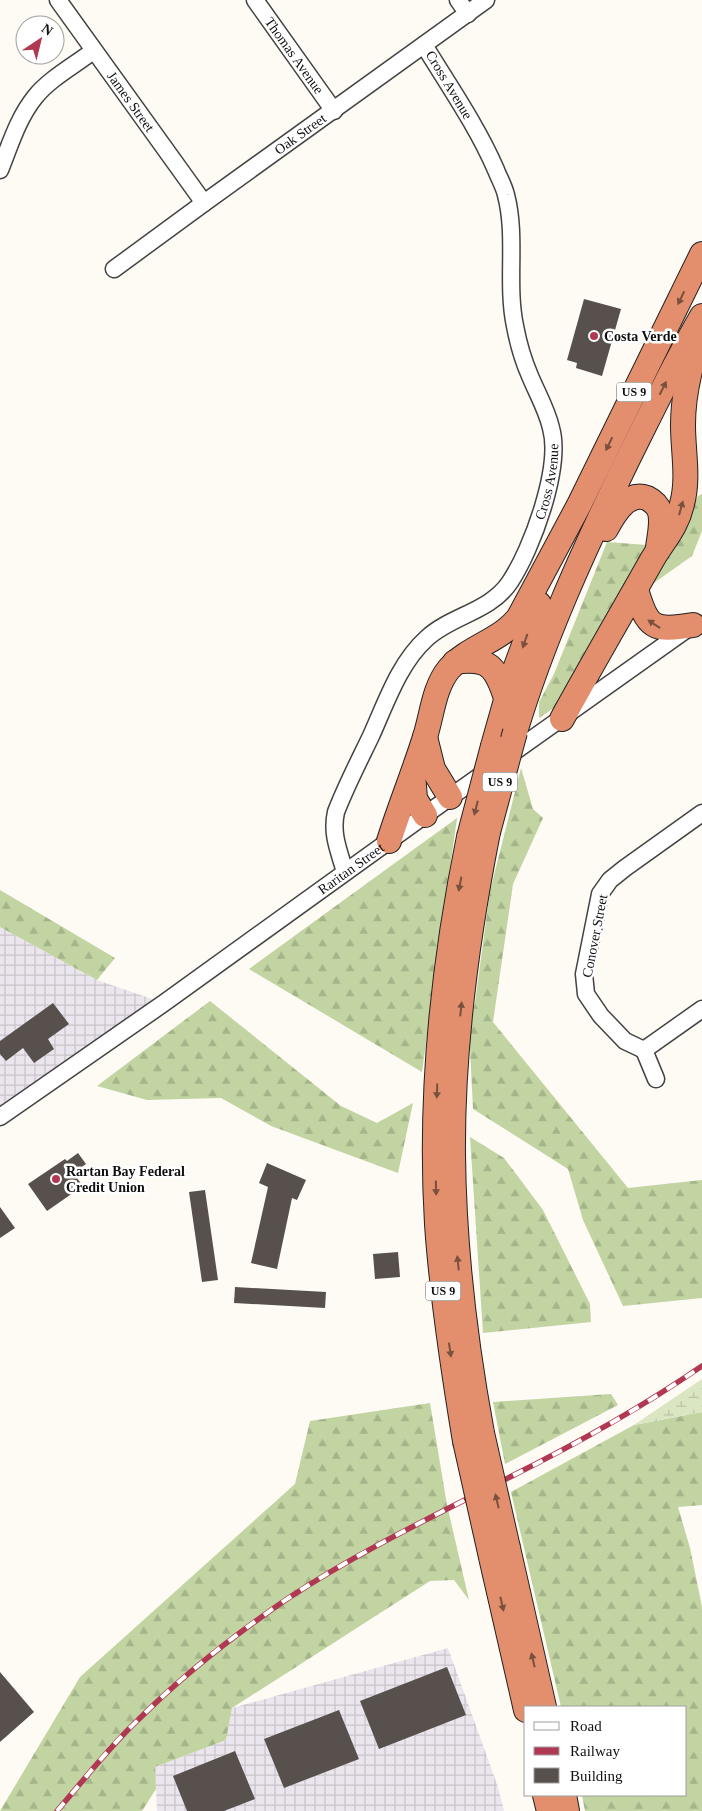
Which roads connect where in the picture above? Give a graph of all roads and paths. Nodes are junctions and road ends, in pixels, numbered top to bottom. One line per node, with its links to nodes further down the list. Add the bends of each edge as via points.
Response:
1 (58, 0): 7 (street, James Street)
2 (254, 0): 8 (street, Thomas Avenue)
3 (458, 0): 5 (street)
4 (486, 0): 5 (street, Oak Street)
5 (468, 14): 6 (street, Oak Street)
6 (424, 45): 8 (street, Oak Street); 30 (street, Cross Avenue, via 483,141 506,194 514,324 529,375 552,429 552,464 528,547 505,588 487,604 432,634 412,655 397,680 336,812 335,838)
7 (93, 51): 9 (street, via 36,96 20,122); 10 (street, James Street)
8 (334, 111): 10 (street, Oak Street)
9 (0, 170)
10 (204, 203): 12 (street, Oak Street)
11 (702, 254): 15 (highway, US 9, one-way to 15)
12 (114, 269)
13 (702, 316): 17 (highway, US 9, one-way to 13, via 651,411)
14 (702, 330): 16 (highway, one-way to 14, via 677,523 682,504 686,483 685,394)
15 (567, 530): 20 (highway, via 514,623); 21 (highway, US 9, one-way to 21)
16 (658, 550): 17 (highway, via 661,525 658,506 649,499 631,500 615,514); 18 (highway)
17 (566, 589): 28 (highway, US 9, bridge, via 543,646)
18 (636, 589): 19 (highway, one-way to 18, via 670,629 654,626 644,614); 22 (highway)
19 (697, 622): 22 (street, Raritan Street)
20 (456, 662): 21 (highway, via 476,660 489,666); 23 (highway, via 442,680)
21 (506, 698): 28 (highway, US 9, one-way to 28, bridge, via 492,746)
22 (562, 719): 25 (street, Raritan Street)
23 (425, 737): 24 (highway); 25 (highway, via 433,769)
24 (413, 771): 27 (highway, via 415,799); 29 (highway)
25 (450, 797): 27 (street, Raritan Street)
26 (702, 814): 32 (street, Conover Street, via 625,868 600,894 584,974 586,994 601,1016 625,1041)
27 (425, 815): 29 (street, Raritan Street)
28 (479, 834): 35 (highway, US 9, bridge, via 470,929 448,1051 444,1146 470,1359 474,1437)
29 (389, 841): 30 (street, Raritan Street)
30 (345, 872): 34 (street, Raritan Street, via 164,1003)
31 (702, 1009): 32 (street)
32 (644, 1050): 33 (street)
33 (656, 1079)
34 (1, 1115)
35 (499, 1552): 36 (highway, US 9, one-way to 36); 37 (highway, US 9, one-way to 35)
36 (525, 1706)
37 (544, 1706)
38 (545, 1796): 40 (highway)
39 (564, 1796): 41 (highway)
40 (549, 1811)
41 (567, 1811)

